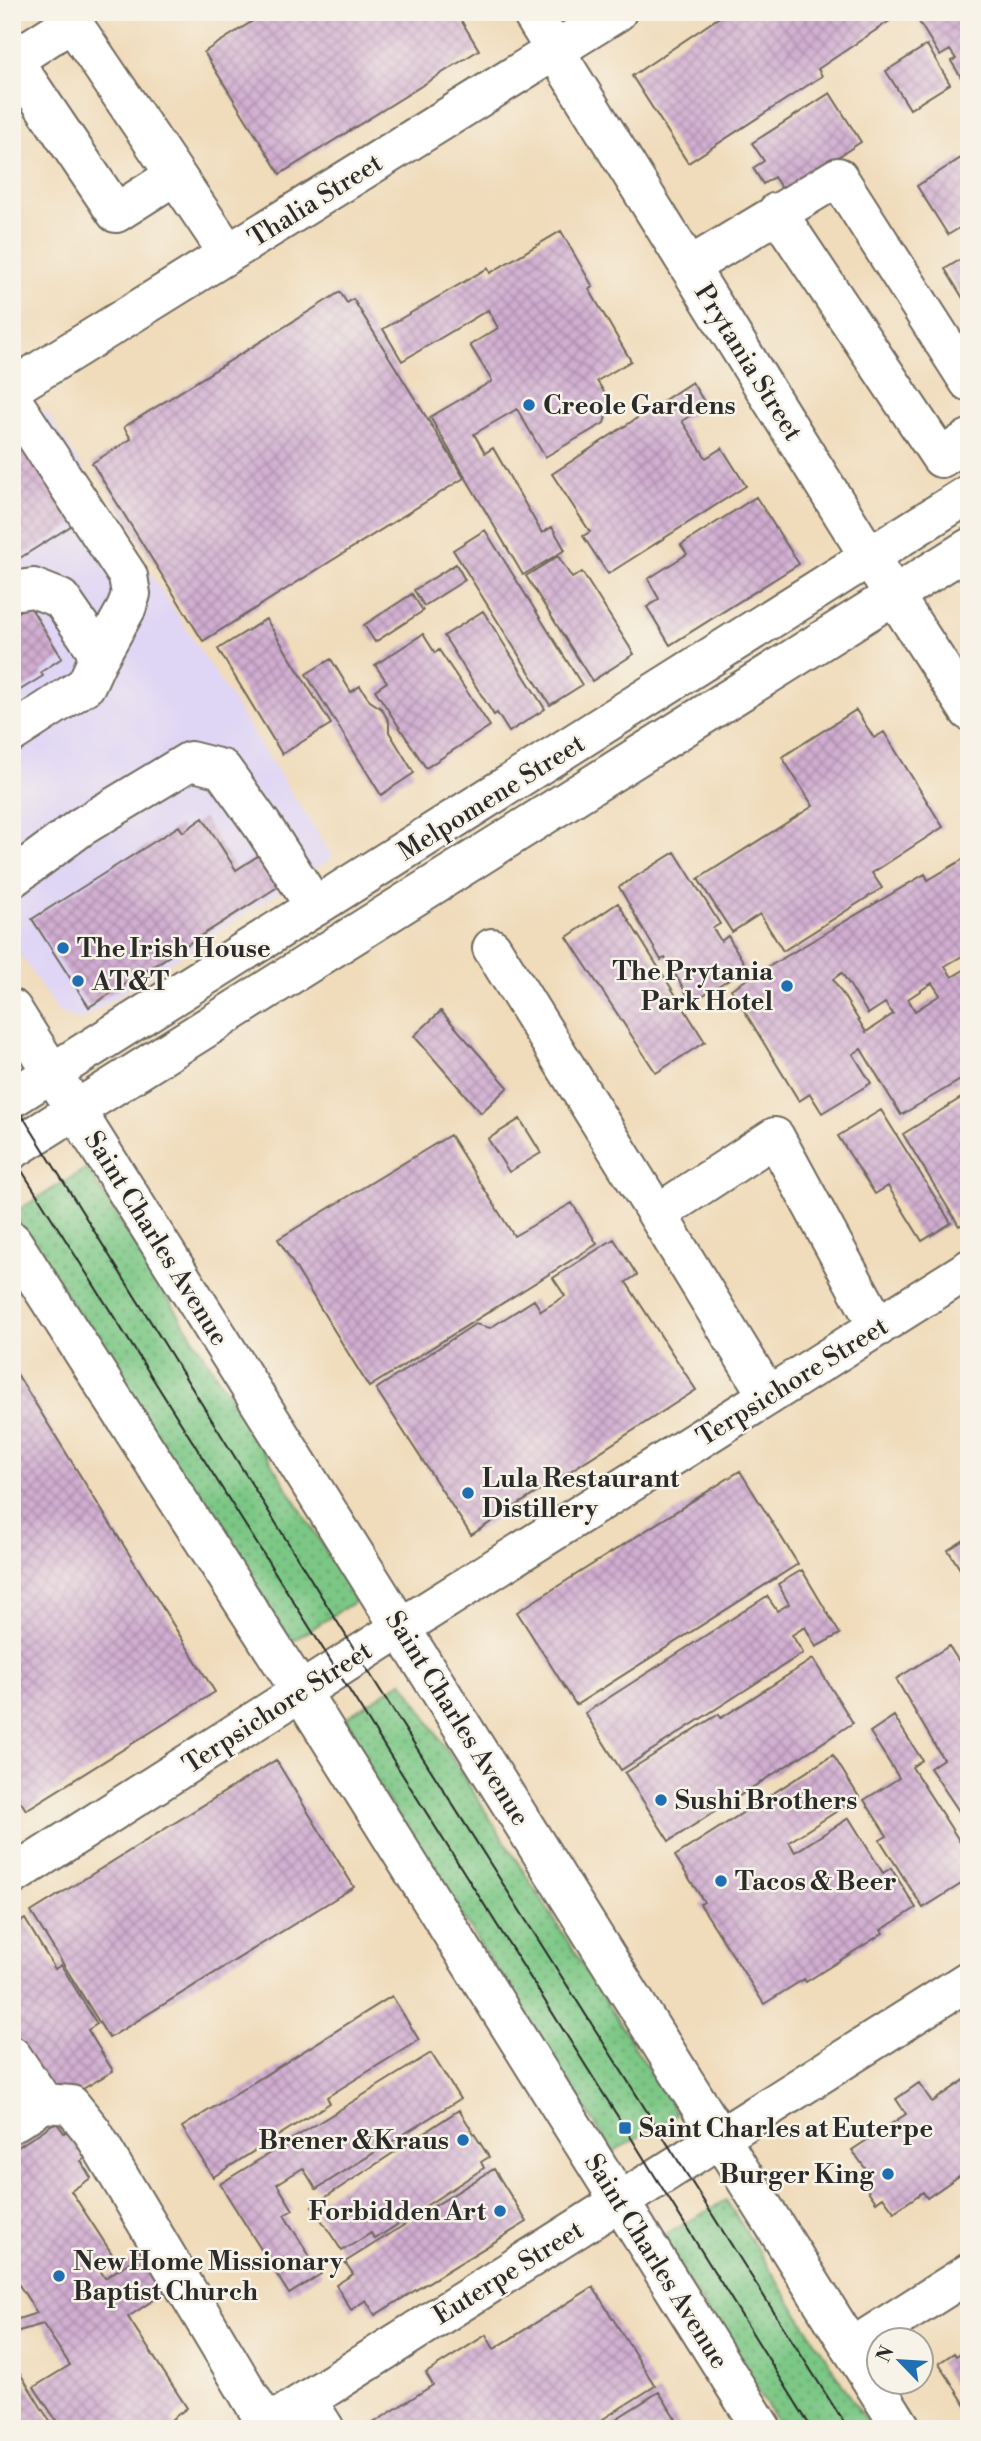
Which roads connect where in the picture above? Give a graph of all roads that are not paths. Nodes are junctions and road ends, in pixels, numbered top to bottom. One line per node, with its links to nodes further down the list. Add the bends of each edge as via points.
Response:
1 (531, 12): 4 (street, Prytania Street)
2 (617, 12): 4 (street, Thalia Street)
3 (71, 17): 5 (street); 5 (street, via 13,60 20,71 116,213)
4 (555, 51): 7 (street, Thalia Street); 8 (street, Prytania Street)
5 (174, 176): 7 (street)
6 (777, 212): 8 (street); 9 (street, via 838,177); 12 (street, via 941,458)
7 (228, 253): 10 (street, Thalia Street)
8 (690, 267): 15 (street, Prytania Street)
9 (969, 382)
10 (12, 388)
11 (12, 400): 18 (street, via 128,576 131,594 127,609)
12 (969, 439)
13 (969, 494): 15 (street, Melpomene Street)
14 (969, 548): 17 (street, Melpomene Street)
15 (870, 558): 17 (street, Prytania Street); 22 (street, Melpomene Street)
16 (12, 591): 18 (street, via 33,588 61,599 95,648)
17 (895, 596): 19 (street, Prytania Street); 27 (street, Melpomene Street)
18 (97, 661): 20 (street, via 86,685)
19 (969, 711)
20 (12, 733)
21 (12, 878): 22 (street, via 81,827 190,761 222,769)
22 (315, 907): 25 (street, Melpomene Street)
23 (492, 948): 29 (street)
24 (12, 1009): 25 (street, Saint Charles Avenue)
25 (53, 1072): 26 (street, Melpomene Street); 27 (street, Saint Charles Avenue)
26 (12, 1098)
27 (76, 1110): 28 (street, Melpomene Street); 34 (street, Saint Charles Avenue)
28 (12, 1150)
29 (657, 1214): 32 (street, via 775,1137); 33 (street)
30 (12, 1241): 35 (street, Saint Charles Avenue)
31 (969, 1269): 32 (street, Terpsichore Street)
32 (878, 1326): 33 (street, Terpsichore Street)
33 (768, 1396): 34 (street, Terpsichore Street)
34 (402, 1627): 35 (street, Terpsichore Street); 41 (street, Saint Charles Avenue)
35 (300, 1692): 36 (street, Terpsichore Street); 42 (street, Saint Charles Avenue)
36 (12, 1876)
37 (969, 1980): 41 (street, Euterpe Street)
38 (12, 2056): 39 (street)
39 (44, 2103): 40 (street); 46 (street, via 71,2105 92,2132)
40 (12, 2123)
41 (718, 2138): 42 (street, Euterpe Street); 44 (street, Saint Charles Avenue)
42 (619, 2201): 45 (street, Euterpe Street); 47 (street, Saint Charles Avenue)
43 (969, 2273): 44 (street)
44 (851, 2348): 48 (street, Saint Charles Avenue)
45 (316, 2414): 46 (street, Euterpe Street)
46 (264, 2427)
47 (762, 2429)
48 (902, 2429)

